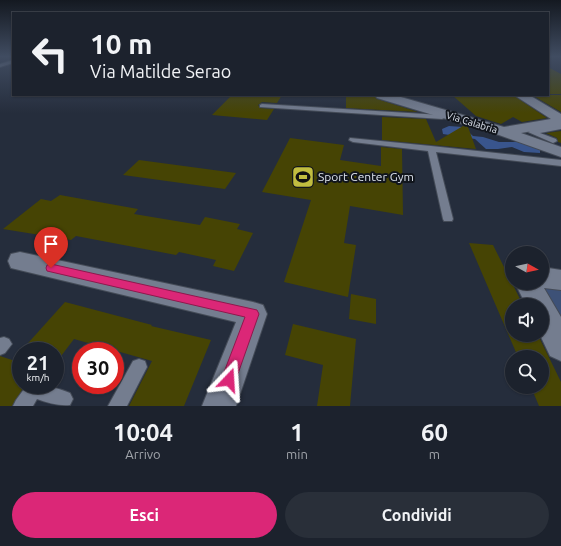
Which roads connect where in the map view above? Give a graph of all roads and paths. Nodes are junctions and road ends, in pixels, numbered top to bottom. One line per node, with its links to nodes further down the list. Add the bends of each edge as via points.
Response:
1 (384, 96): 5 (street, Via Calabria)
2 (423, 96): 5 (street)
3 (522, 96): 6 (street)
4 (262, 106): 5 (lane, via 442,117)
5 (444, 113): 8 (street, Via Calabria)
6 (561, 121): 8 (street)
7 (561, 127): 10 (lane, via 532,132)
8 (504, 132): 10 (street, Via Calabria)
9 (353, 140): 11 (lane)
10 (557, 147)
11 (431, 148): 12 (lane); 13 (lane)
12 (561, 163)
13 (448, 219)
14 (20, 261): 23 (street, via 253,314)
15 (549, 278): 16 (street)
16 (561, 280)
17 (549, 323): 18 (street)
18 (561, 346)
19 (139, 367): 22 (lane)
20 (64, 399): 21 (lane, via 34,390)
21 (22, 406)
22 (117, 406)
23 (219, 406)

